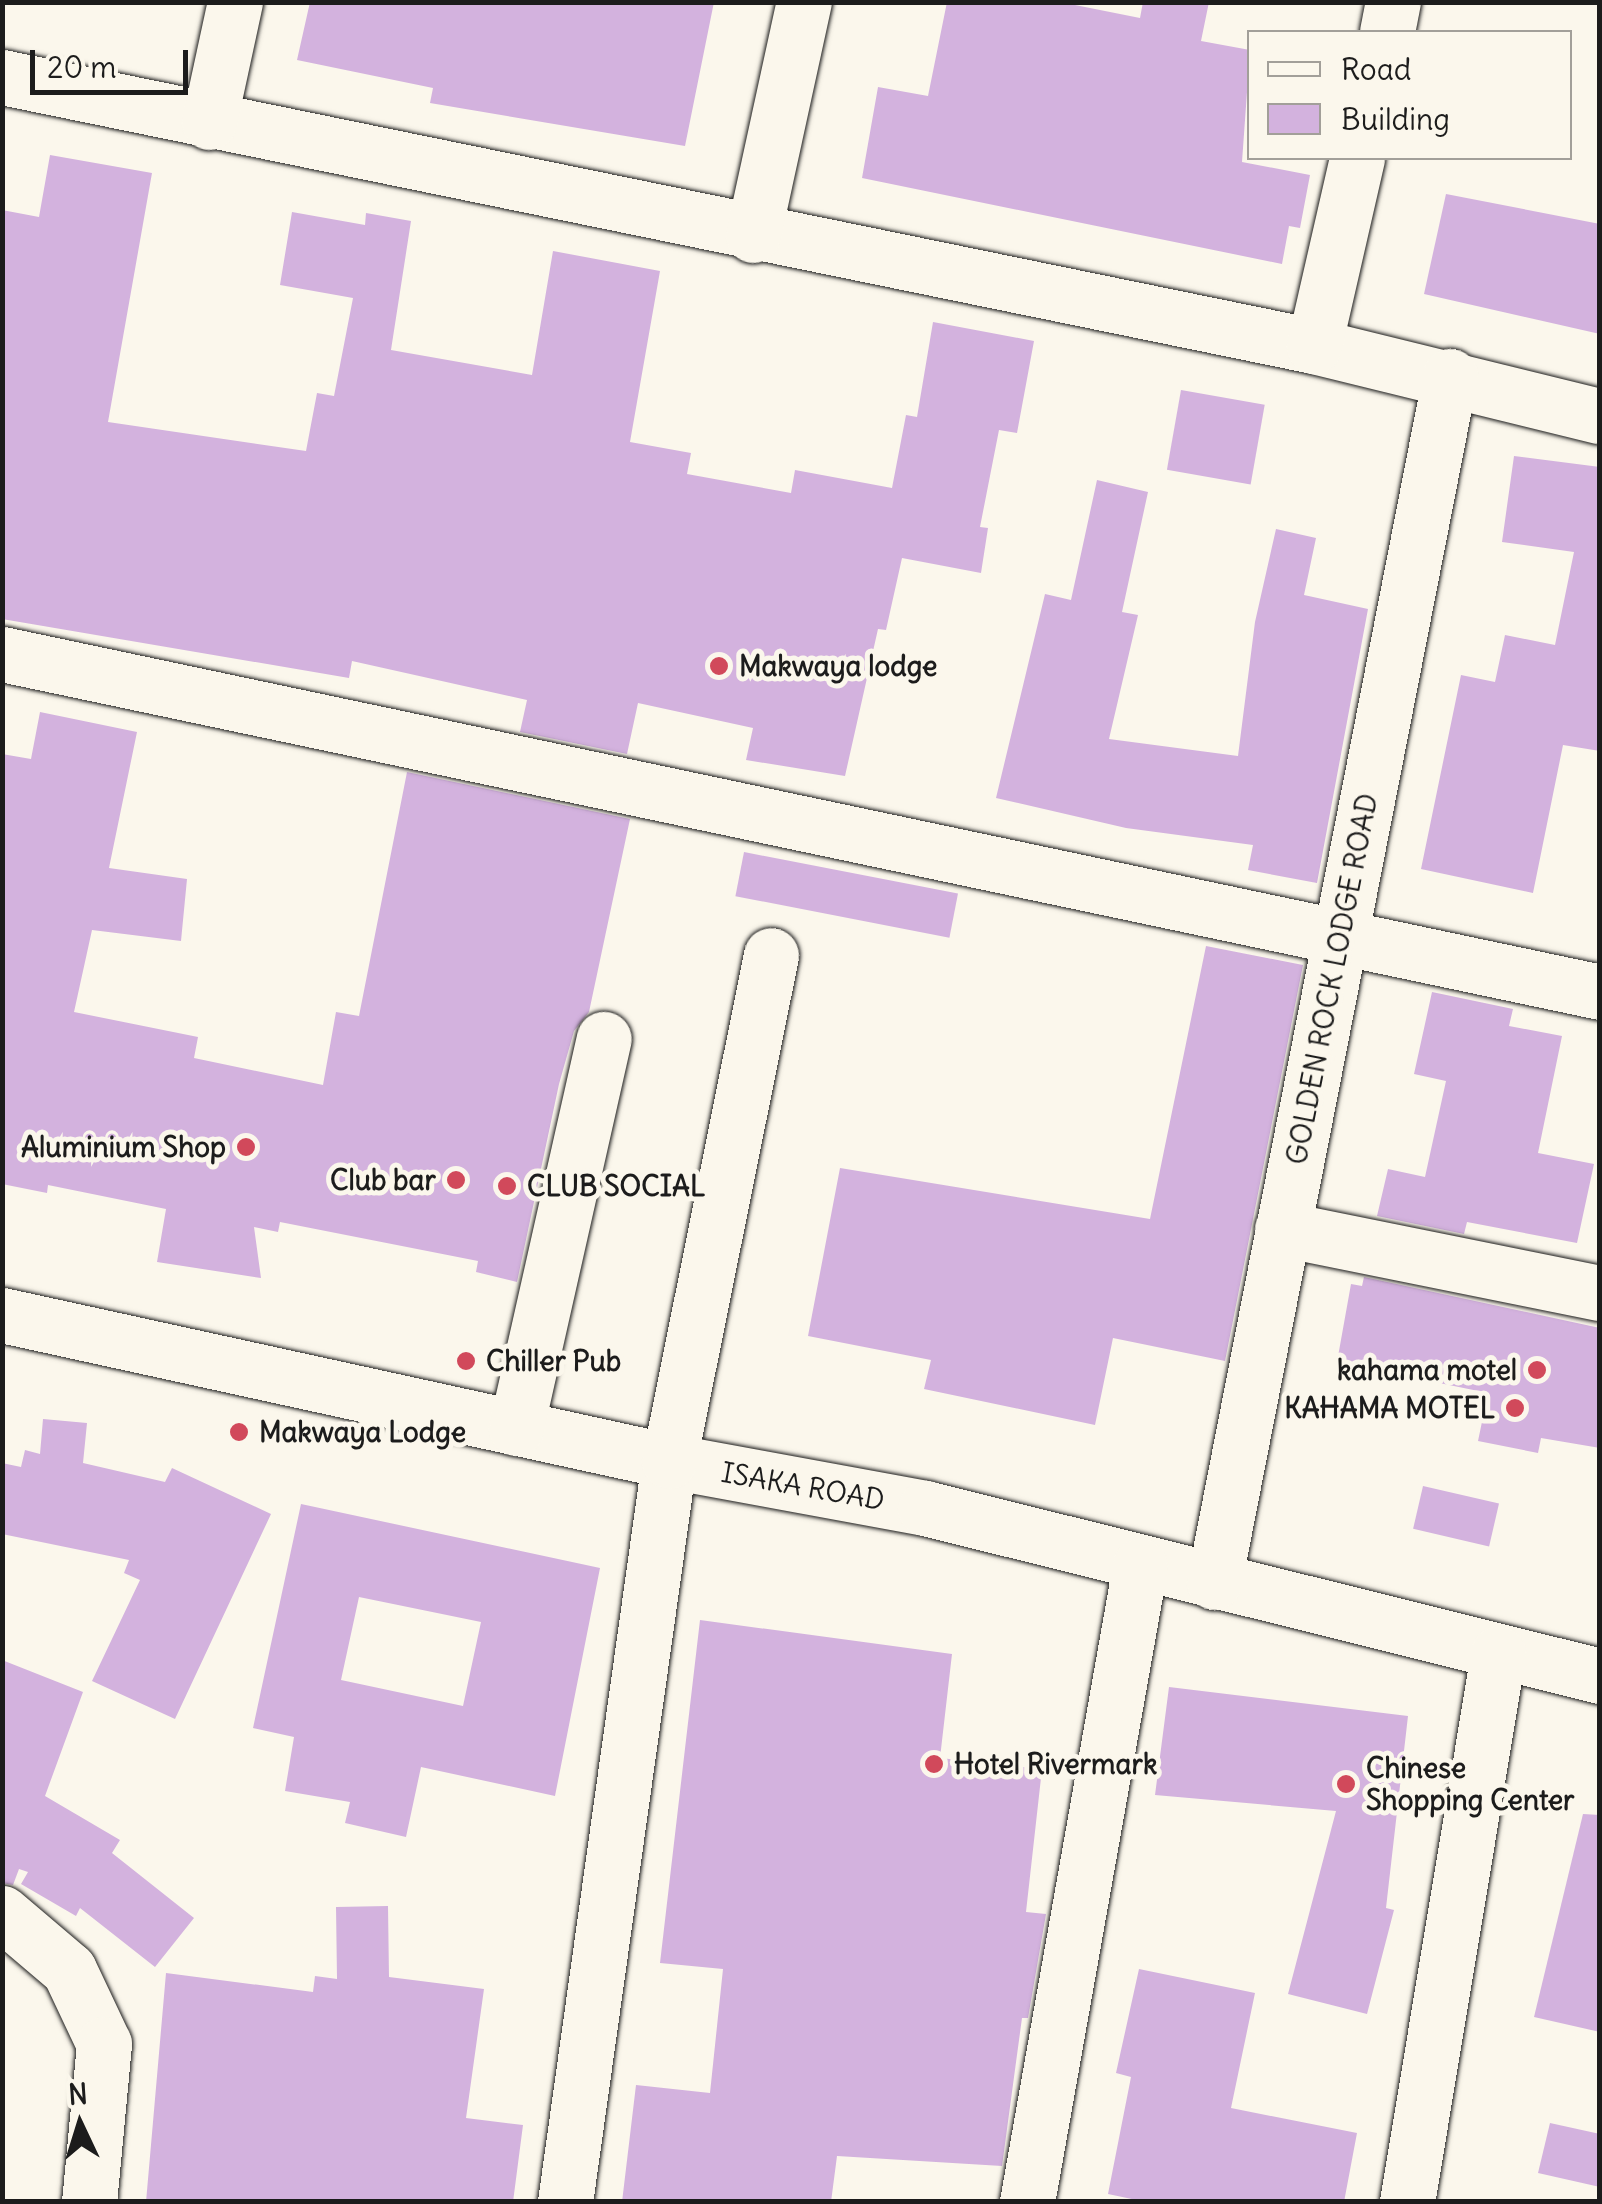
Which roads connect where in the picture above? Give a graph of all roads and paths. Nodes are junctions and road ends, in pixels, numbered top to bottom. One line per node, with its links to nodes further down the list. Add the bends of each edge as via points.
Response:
1 (235, 2): 6 (street)
2 (804, 2): 8 (street)
3 (1394, 2): 4 (street)
4 (1387, 30)
5 (2, 76): 6 (street)
6 (209, 122): 8 (street)
7 (1358, 160): 9 (street)
8 (754, 235): 9 (street)
9 (1314, 346): 10 (street)
10 (1450, 376): 11 (street); 13 (street, GOLDEN ROCK LODGE ROAD)
11 (1600, 416)
12 (2, 654): 13 (street)
13 (1341, 932): 15 (street); 17 (street, GOLDEN ROCK LODGE ROAD)
14 (771, 955): 21 (street)
15 (1600, 992)
16 (604, 1039): 20 (street)
17 (1282, 1229): 18 (street); 23 (street, GOLDEN ROCK LODGE ROAD)
18 (1600, 1292)
19 (2, 1315): 20 (street, ISAKA ROAD)
20 (516, 1428): 21 (street, ISAKA ROAD)
21 (669, 1461): 22 (street, ISAKA ROAD, via 924,1508); 28 (street)
22 (1140, 1566): 23 (street, ISAKA ROAD); 29 (street)
23 (1214, 1582): 24 (street, ISAKA ROAD)
24 (1498, 1654): 25 (street, ISAKA ROAD); 30 (street)
25 (1600, 1676)
26 (2, 1913): 27 (street, via 69,1970 104,2044)
27 (89, 2202)
28 (565, 2202)
29 (1027, 2202)
30 (1406, 2202)

